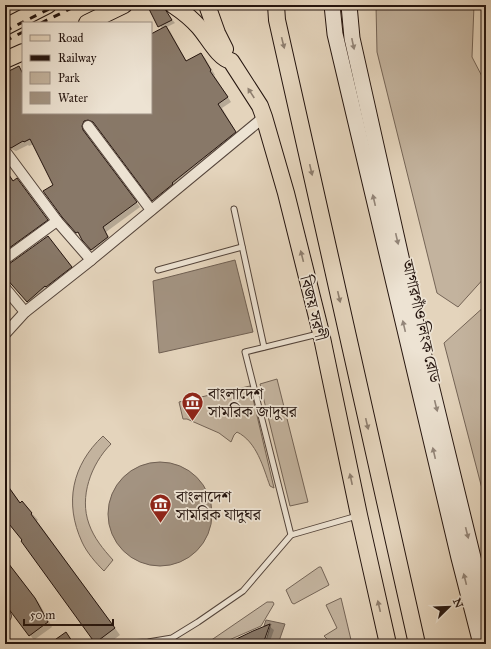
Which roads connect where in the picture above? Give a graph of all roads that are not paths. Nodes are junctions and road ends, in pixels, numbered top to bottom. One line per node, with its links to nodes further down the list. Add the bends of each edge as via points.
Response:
1 (48, 5): 11 (main road)
2 (124, 5): 9 (main road)
3 (173, 5): 14 (main road, বিজয় সরণী, via 198,26 223,58)
4 (207, 5): 14 (main road)
5 (271, 5): 8 (main road, বিজয় সরণী)
6 (332, 5): 36 (main road, আগারগাঁও লিংক রোড, one-way to 6, via 335,34)
7 (349, 5): 32 (main road, আগারগাঁও লিংক রোড, one-way to 32, via 352,38 414,315)
8 (276, 12): 35 (main road, বিজয় সরণী, one-way to 35)
9 (107, 19): 10 (main road)
10 (92, 22)
11 (5, 27)
12 (22, 52): 13 (main road)
13 (5, 60)
14 (231, 61): 15 (main road, বিজয় সরণী, one-way to 14, via 260,106)
15 (264, 117): 19 (street); 27 (main road, বিজয় সরণী, one-way to 15)
16 (88, 126): 19 (street)
17 (5, 152): 20 (street)
18 (234, 209): 21 (lane)
19 (151, 210): 23 (street)
20 (57, 221): 22 (street); 23 (street)
21 (242, 247): 24 (lane); 29 (lane)
22 (5, 259)
23 (91, 260): 26 (street)
24 (158, 270)
25 (5, 288): 26 (street)
26 (25, 312): 28 (street)
27 (321, 333): 29 (lane); 30 (main road, বিজয় সরণী, one-way to 27)
28 (5, 334)
29 (264, 347): 31 (lane, via 245,352)
30 (359, 515): 31 (lane); 34 (main road, বিজয় সরণী, one-way to 30)
31 (291, 535): 33 (lane, via 243,591 198,622 172,638)
32 (486, 611)
33 (125, 643)
34 (388, 644)
35 (416, 644)
36 (481, 644)

